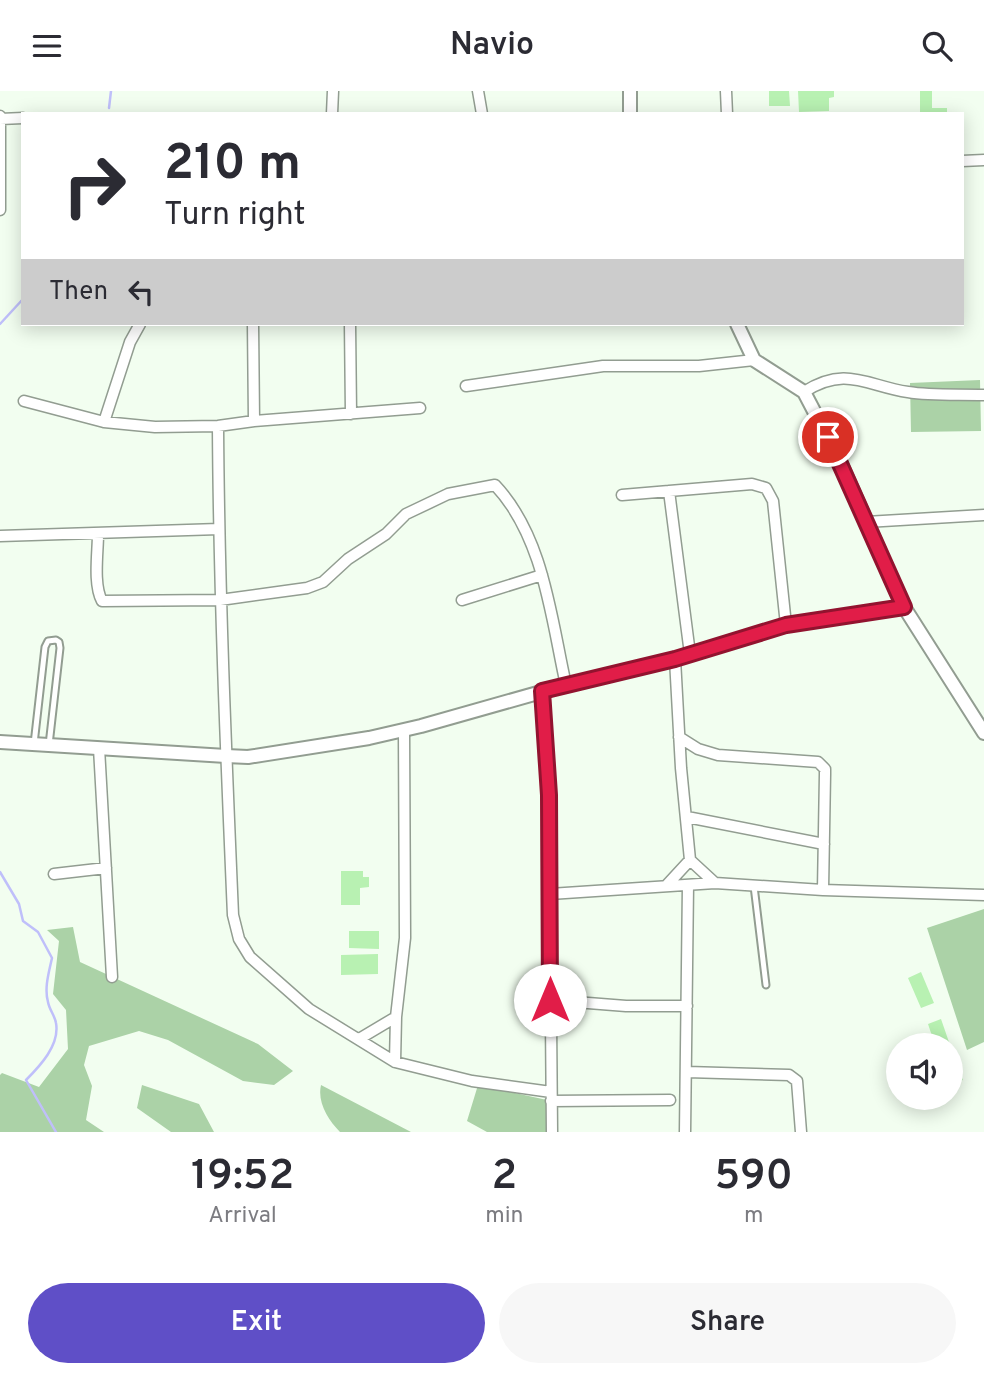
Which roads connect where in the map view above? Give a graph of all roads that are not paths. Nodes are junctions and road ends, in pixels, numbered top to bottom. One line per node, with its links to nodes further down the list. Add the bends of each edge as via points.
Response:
1 (333, 91): 5 (street)
2 (478, 91): 6 (street)
3 (630, 91): 7 (street)
4 (726, 91): 8 (street)
5 (332, 112)
6 (482, 112)
7 (630, 112)
8 (727, 112)
9 (0, 118): 10 (street); 13 (street)
10 (21, 118)
11 (984, 160): 12 (street)
12 (964, 161)
13 (0, 210)
14 (140, 326): 26 (street, via 130,342)
15 (253, 326): 25 (street)
16 (350, 326): 24 (street)
17 (738, 326): 18 (street)
18 (754, 360): 19 (street, via 699,366 603,366); 20 (street)
19 (466, 386)
20 (804, 392): 21 (street, via 833,379 859,378 908,392); 31 (street)
21 (984, 395)
22 (24, 401): 26 (street)
23 (419, 408): 24 (street)
24 (351, 414): 25 (street)
25 (254, 421): 27 (street)
26 (104, 422): 27 (street)
27 (218, 426): 32 (street)
28 (669, 491): 29 (street); 39 (street, via 752,484 766,488 773,501); 40 (street)
29 (622, 495)
30 (984, 515): 31 (street)
31 (866, 522): 38 (street)
32 (219, 529): 33 (street); 36 (street)
33 (98, 534): 34 (street); 36 (street, via 102,601)
34 (0, 536)
35 (542, 575): 36 (street, via 524,528 497,487 491,485 449,494 405,514 323,582); 37 (street); 42 (street)
36 (220, 600): 53 (street)
37 (462, 600)
38 (904, 607): 39 (street); 47 (street)
39 (786, 625): 40 (street)
40 (690, 654): 41 (street)
41 (675, 659): 42 (street); 48 (street)
42 (566, 685): 43 (street)
43 (542, 691): 46 (street); 64 (street)
44 (38, 708): 45 (lane); 45 (lane, via 46,644 53,639 60,648); 50 (lane)
45 (53, 709): 51 (lane)
46 (404, 730): 53 (street, via 310,748); 70 (street, via 405,938)
47 (984, 733)
48 (679, 737): 54 (street); 55 (street, via 718,755 818,762 825,773)
49 (0, 742): 50 (street)
50 (34, 744): 51 (street)
51 (49, 745): 52 (street)
52 (99, 748): 53 (street); 57 (street)
53 (226, 757): 71 (street, via 233,915 239,939 250,957 309,1009)
54 (687, 817): 55 (street); 56 (street)
55 (824, 844): 63 (street)
56 (690, 860): 59 (street); 61 (street)
57 (106, 868): 58 (street); 66 (street)
58 (54, 874)
59 (715, 883): 60 (street); 62 (street)
60 (688, 885): 61 (street); 69 (street)
61 (666, 886): 64 (street)
62 (754, 886): 63 (street); 67 (lane)
63 (822, 890): 65 (street)
64 (550, 894): 68 (street)
65 (984, 895)
66 (112, 977)
67 (766, 985)
68 (550, 1000): 69 (street); 74 (street)
69 (687, 1006): 73 (street)
70 (396, 1017): 71 (street); 72 (street)
71 (359, 1039): 72 (street)
72 (395, 1062): 74 (street)
73 (687, 1072): 77 (street); 78 (street, via 794,1077)
74 (551, 1096): 75 (street); 76 (street)
75 (670, 1100)
76 (551, 1132)
77 (685, 1132)
78 (801, 1132)

